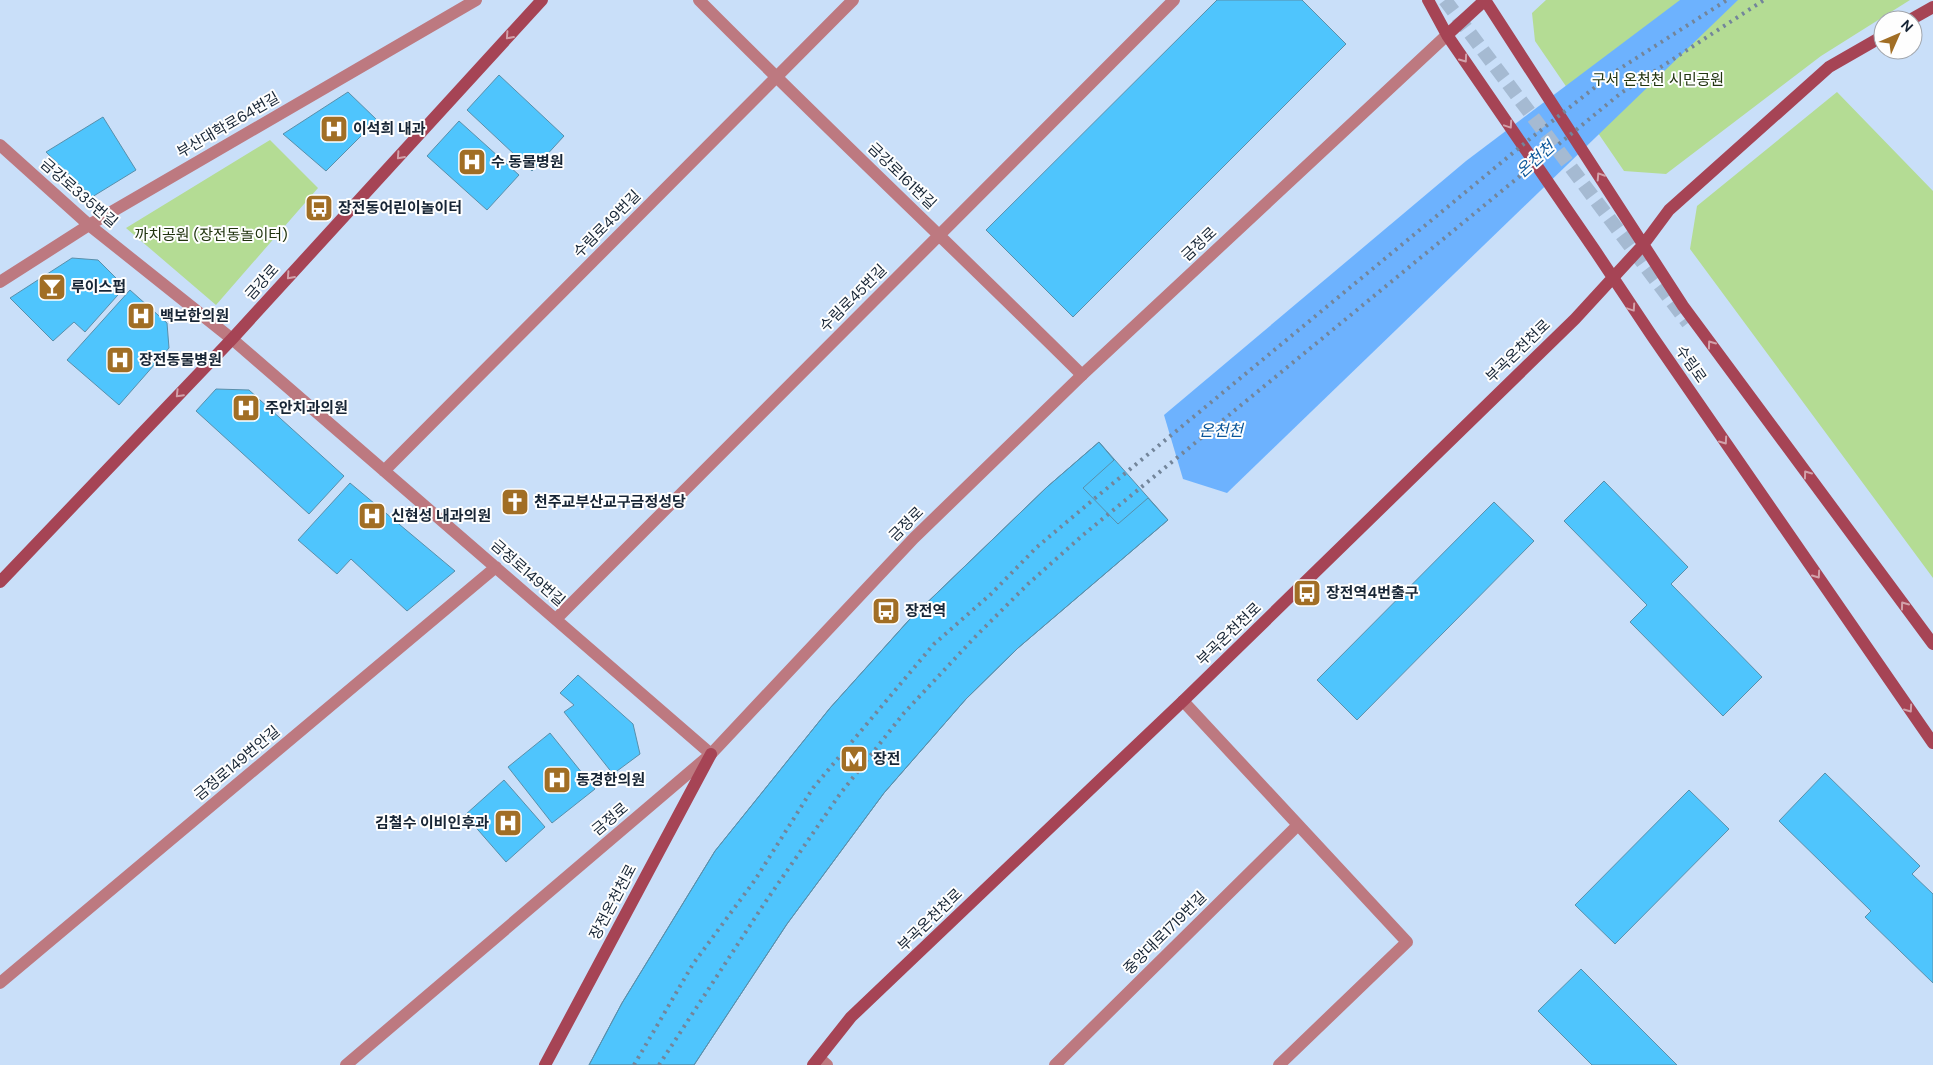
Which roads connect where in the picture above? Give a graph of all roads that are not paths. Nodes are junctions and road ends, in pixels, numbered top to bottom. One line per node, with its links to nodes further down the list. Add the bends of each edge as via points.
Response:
1 (476, 0): 12 (street, 부산대학로64번길)
2 (542, 0): 17 (main road, 금강로, one-way to 17)
3 (699, 0): 10 (street, 금강로161번길)
4 (853, 0): 10 (street, 수림로49번길)
5 (1174, 0): 13 (street, 수림로45번길)
6 (1428, 0): 8 (main road, 수림로)
7 (1485, 0): 8 (main road, 금정로); 14 (main road, 수림로, one-way to 7)
8 (1447, 35): 15 (main road, 수림로, one-way to 15); 18 (street, 금정로)
9 (1873, 42): 14 (main road, 부곡온천천로, via 1829,66 1669,210)
10 (776, 78): 13 (street, 금강로161번길); 19 (street, 수림로49번길)
11 (0, 145): 12 (street, 금강로335번길)
12 (89, 225): 16 (street, 부산대학로64번길); 17 (street, 금강로335번길)
13 (940, 234): 18 (street, 금강로161번길); 22 (street, 수림로45번길)
14 (1643, 245): 15 (main road, 부곡온천천로); 23 (main road, 수림로, one-way to 14, via 1683,306)
15 (1612, 278): 24 (main road, 부곡온천천로, via 1575,318); 25 (main road, 수림로, one-way to 25)
16 (0, 282)
17 (232, 339): 19 (street, 금정로149번길); 21 (main road, 금강로, one-way to 21)
18 (1082, 375): 26 (street, 금정로, via 914,538)
19 (384, 471): 20 (street, 금정로149번길)
20 (496, 567): 22 (street, 금정로149번길); 28 (street, 금정로149번안길)
21 (0, 582)
22 (556, 619): 26 (street, 금정로149번길)
23 (1933, 644)
24 (1183, 701): 27 (street); 29 (main road, 부곡온천천로, via 851,1017)
25 (1933, 743)
26 (711, 754): 30 (street, 금정로); 31 (main road, 장전온천천로)
27 (1298, 825): 32 (street, 중앙대로1719번길); 33 (street, via 1407,942)
28 (0, 983)
29 (820, 1063)
30 (346, 1065)
31 (545, 1065)
32 (1055, 1065)
33 (1279, 1065)

